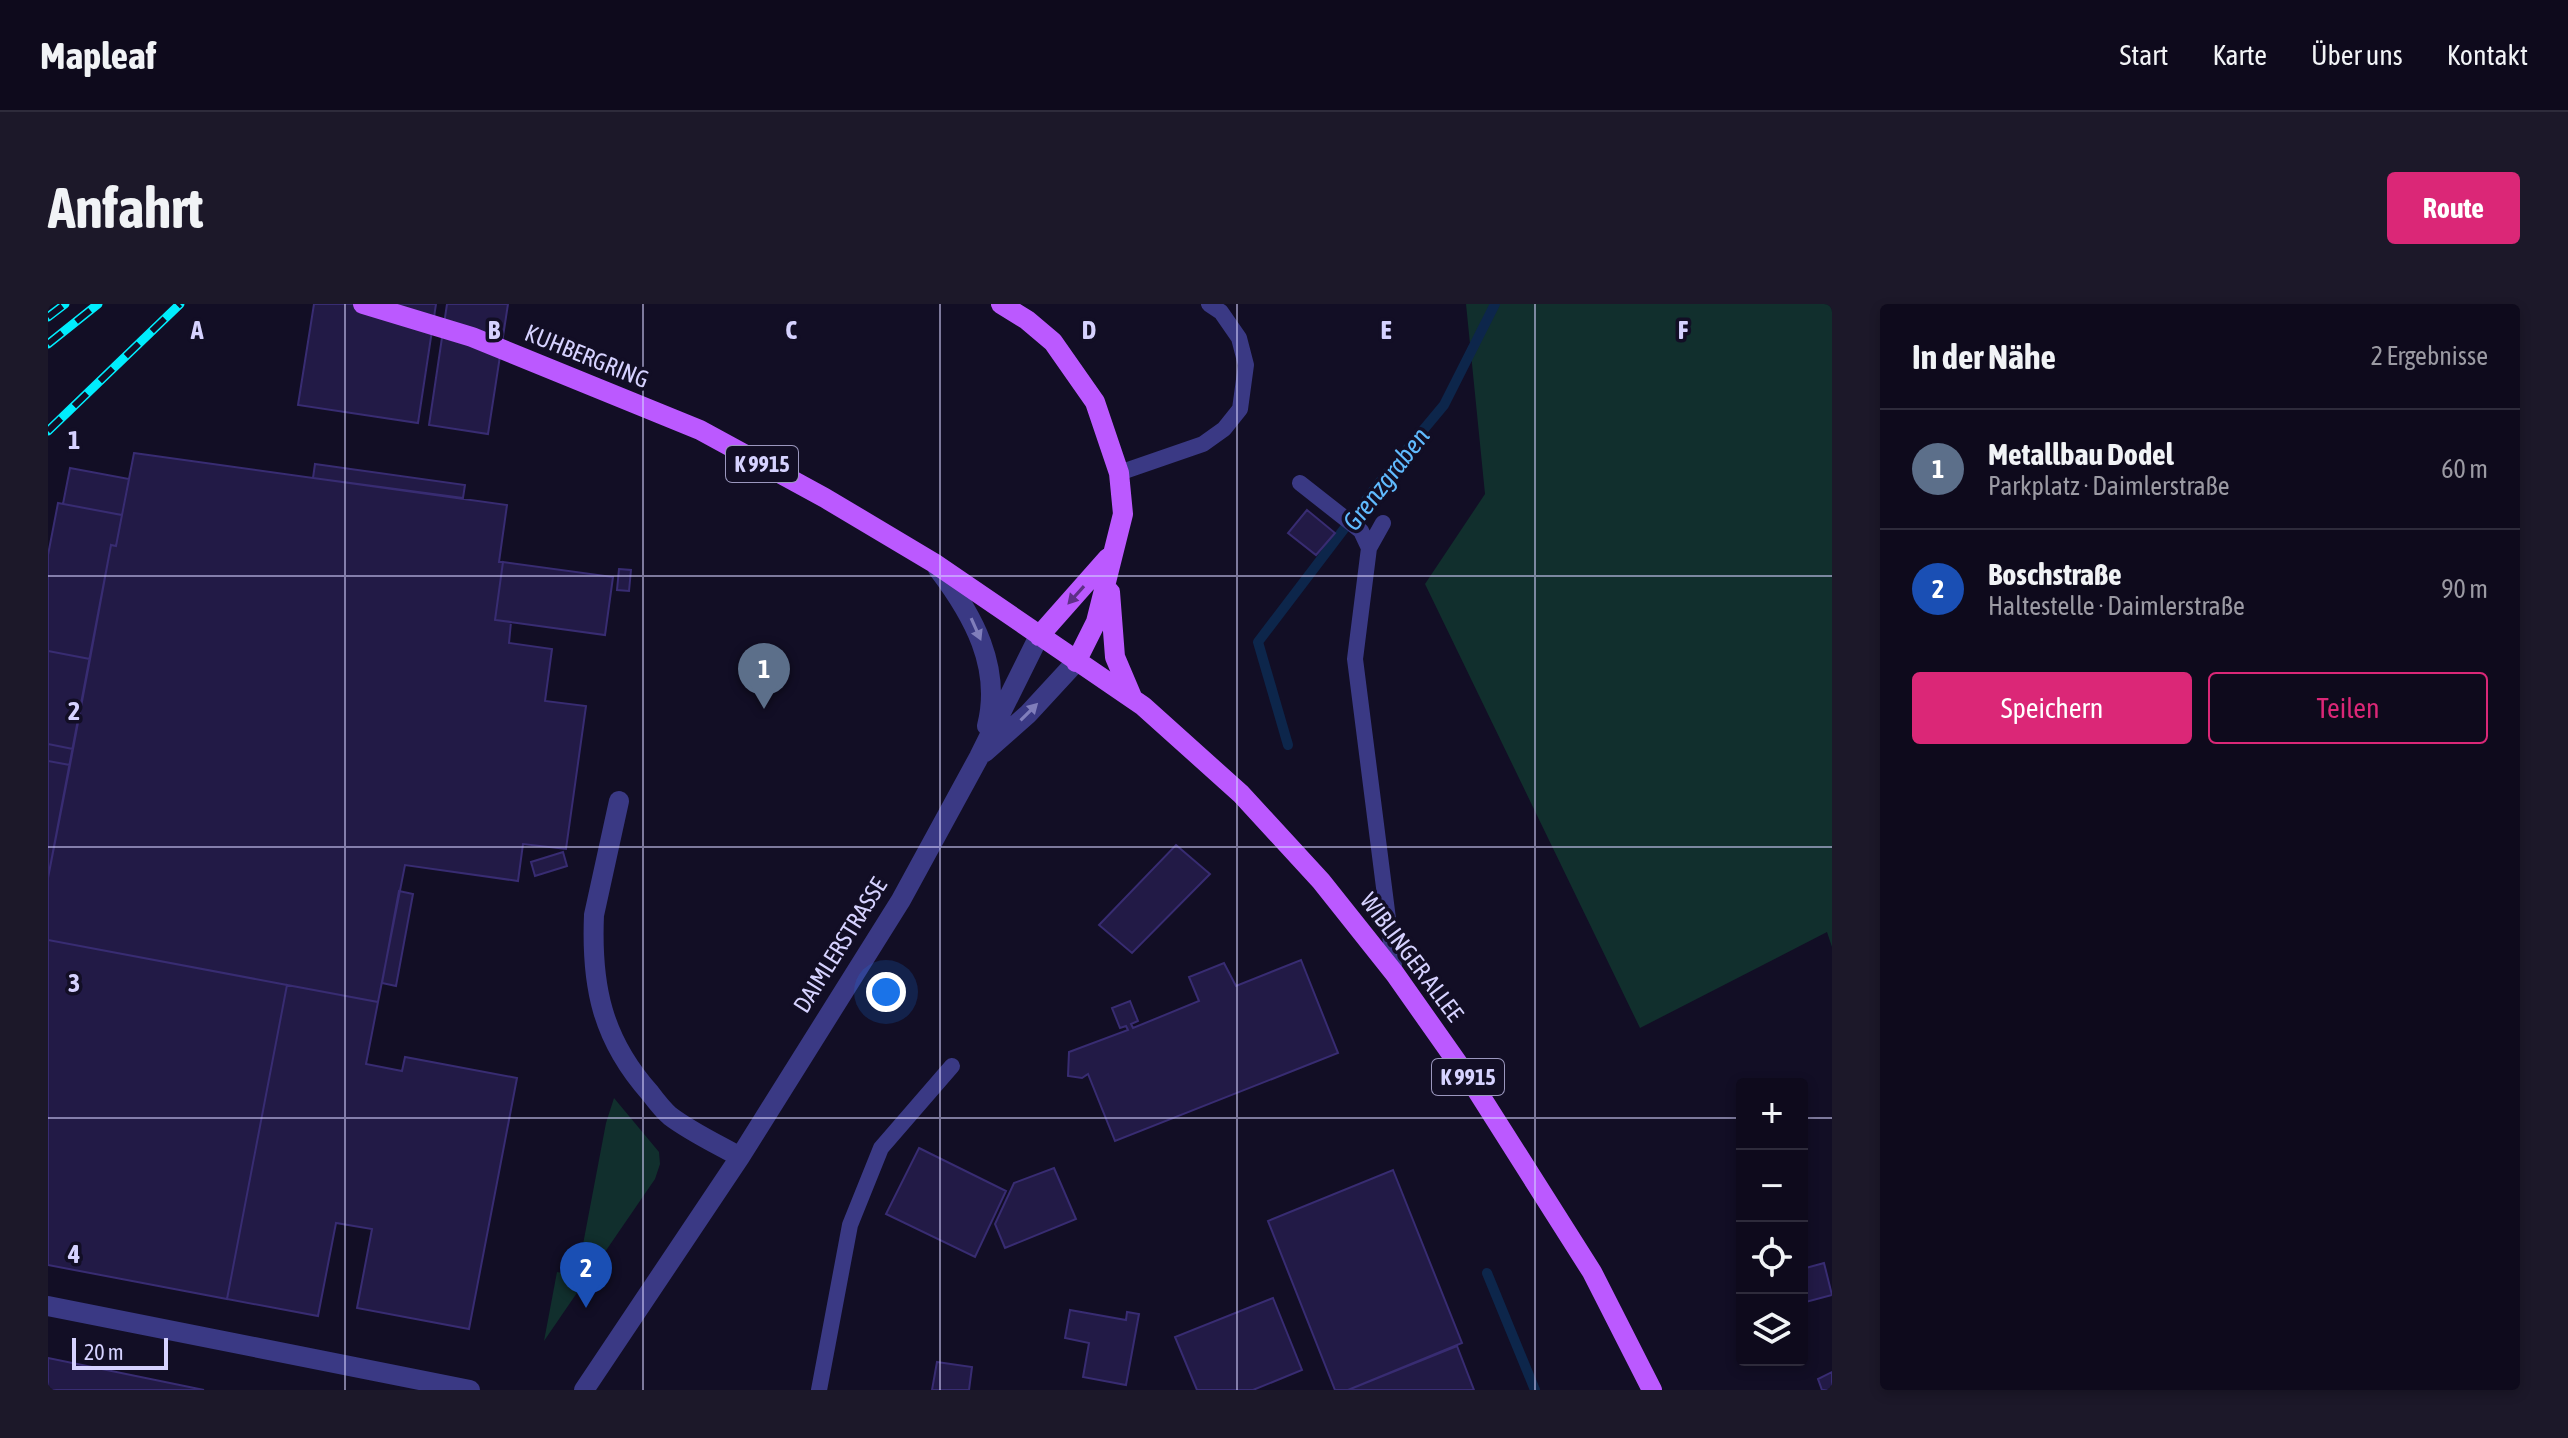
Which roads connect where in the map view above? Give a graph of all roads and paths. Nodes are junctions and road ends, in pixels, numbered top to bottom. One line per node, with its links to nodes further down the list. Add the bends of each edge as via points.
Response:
1 (363, 304): 9 (main road, KUHBERGRING / K 9915, via 472,337 700,430)
2 (1001, 304): 4 (main road, via 1053,342 1070,366 1095,402)
3 (1209, 304): 4 (lane, via 1239,338 1246,365 1240,409 1203,444)
4 (1119, 473): 8 (main road, via 1123,514)
5 (1300, 483): 7 (lane, via 1361,531)
6 (1383, 523): 7 (lane)
7 (1369, 548): 15 (lane, via 1355,659)
8 (1112, 554): 10 (main road, one-way to 10); 11 (main road, via 1096,622); 12 (main road, via 1115,657)
9 (934, 563): 10 (main road, WIBLINGER ALLEE); 13 (street, DAIMLERSTRASSE, one-way to 13, via 962,600 989,664 992,688)
10 (1039, 636): 11 (main road, WIBLINGER ALLEE); 13 (street, DAIMLERSTRASSE)
11 (1076, 662): 12 (main road, WIBLINGER ALLEE / K 9915); 13 (street, DAIMLERSTRASSE, one-way to 11)
12 (1137, 702): 15 (main road, WIBLINGER ALLEE / K 9915, via 1241,794 1321,881)
13 (979, 757): 17 (street, DAIMLERSTRASSE, via 901,900)
14 (619, 801): 17 (street, via 594,915 599,997 609,1034 627,1067 669,1116)
15 (1395, 974): 22 (main road, WIBLINGER ALLEE / K 9915, via 1476,1089 1592,1272)
16 (952, 1066): 21 (lane, via 881,1148 850,1225)
17 (740, 1157): 20 (street, DAIMLERSTRASSE)
18 (48, 1306): 19 (street)
19 (470, 1390)
20 (584, 1390)
21 (819, 1390)
22 (1652, 1390)

